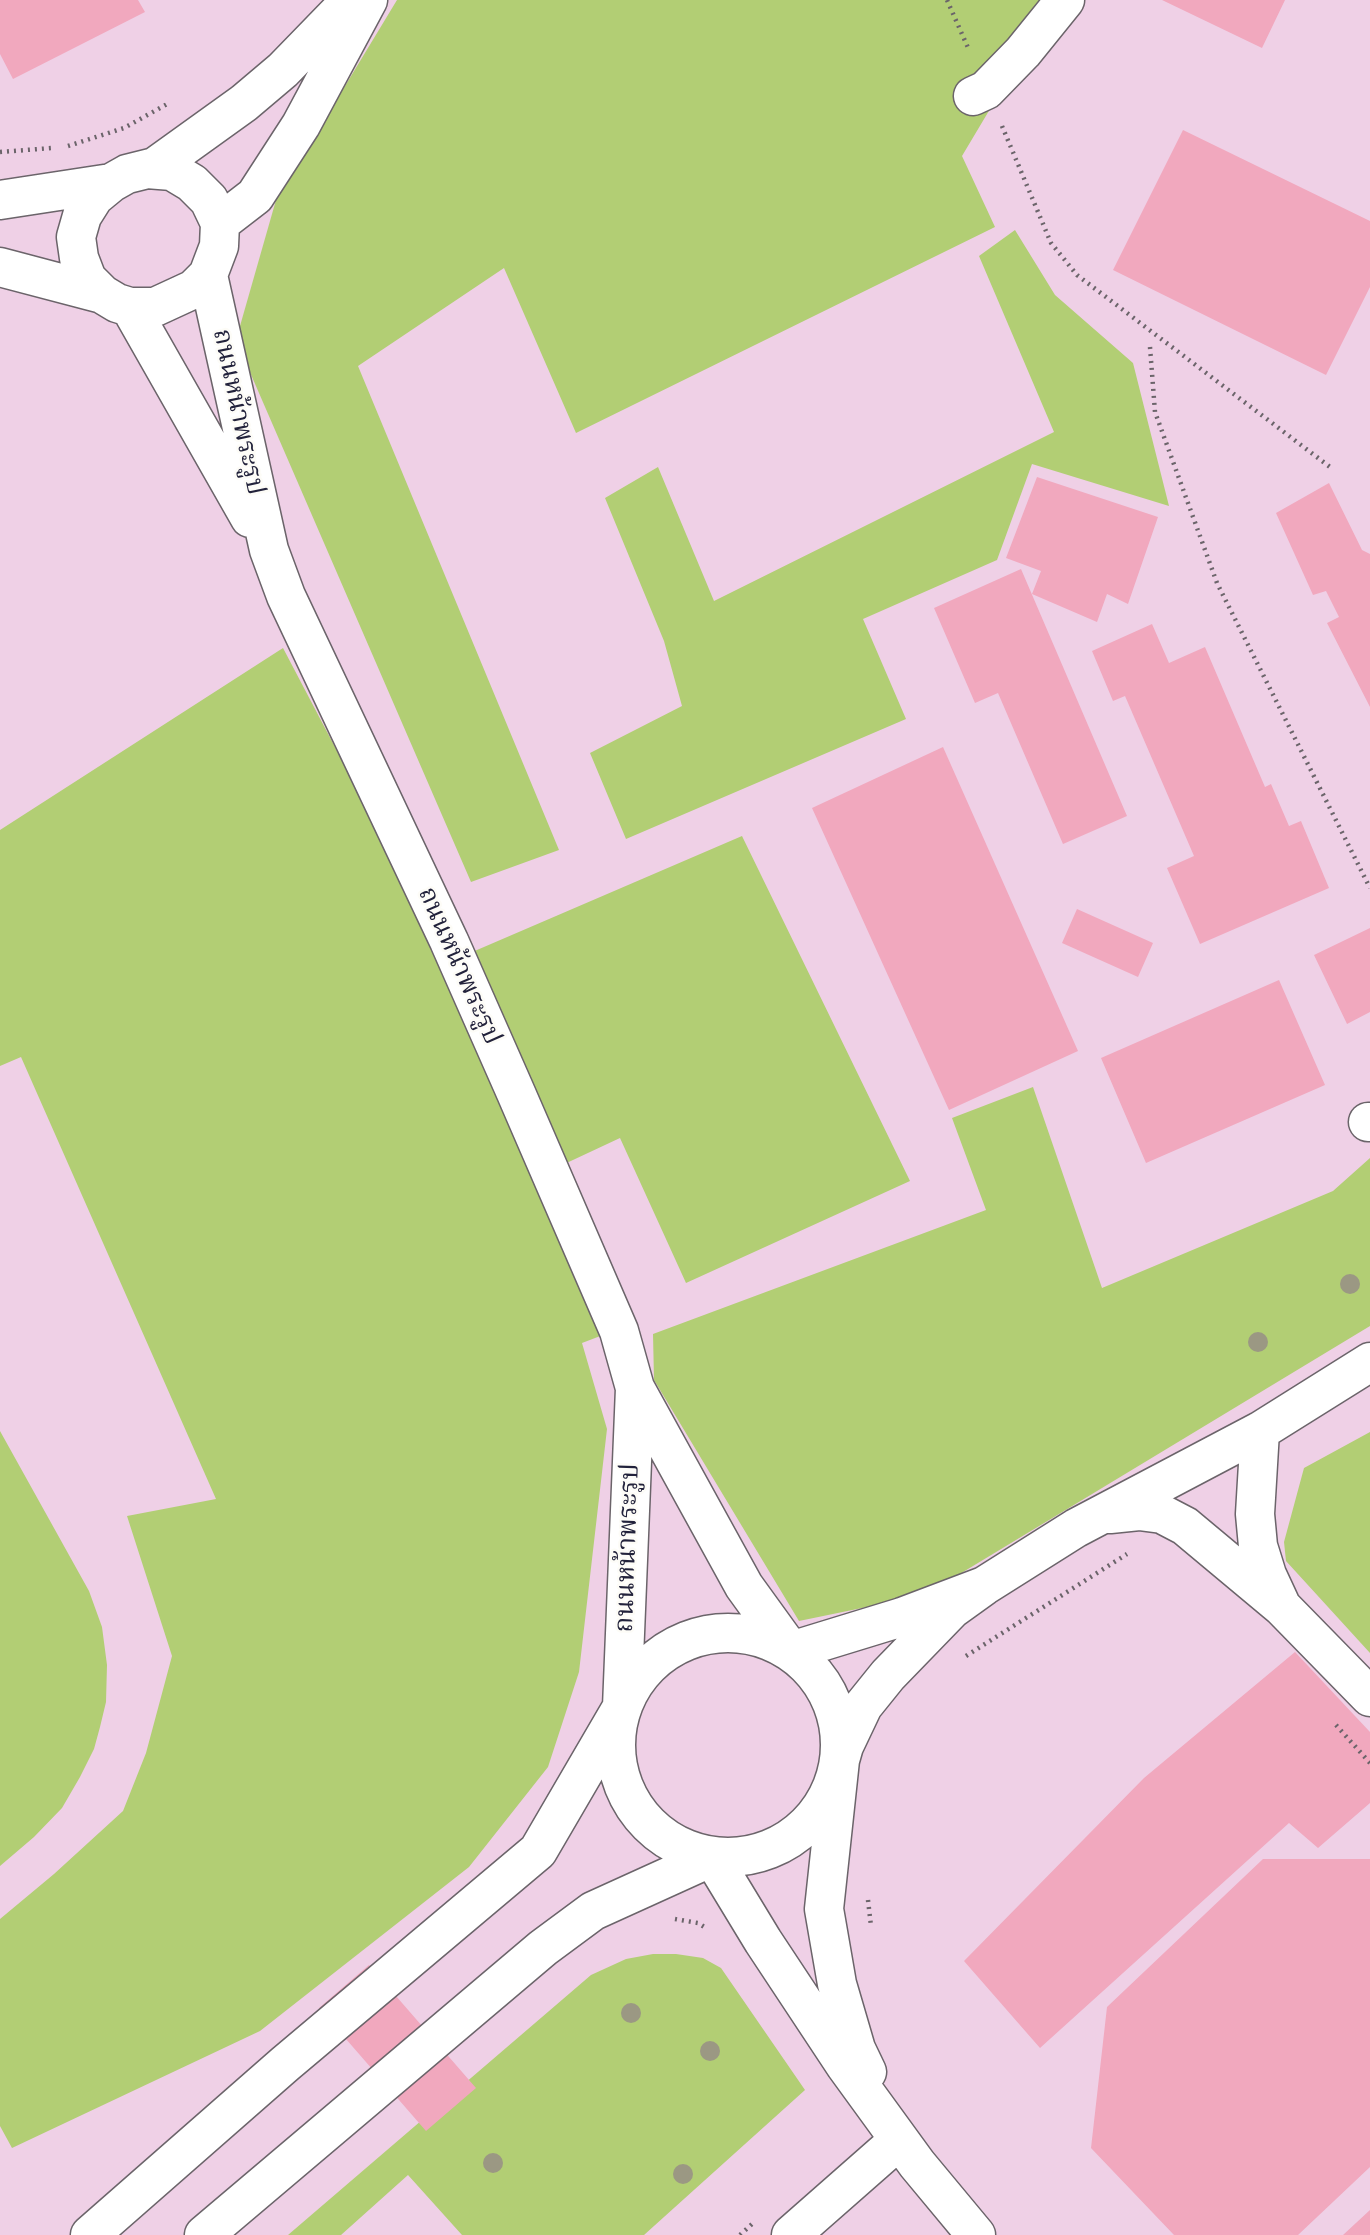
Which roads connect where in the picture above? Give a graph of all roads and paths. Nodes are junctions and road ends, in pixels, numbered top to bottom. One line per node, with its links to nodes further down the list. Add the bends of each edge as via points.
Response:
1 (351, 0): 8 (street, via 244,103)
2 (368, 0): 11 (street, via 301,125 255,197)
3 (947, 0): 5 (path)
4 (1065, 0): 5 (street, via 1023,52)
5 (980, 93): 16 (path, via 1051,243 1077,275)
6 (174, 101): 7 (path, via 124,128 70,145)
7 (0, 152)
8 (147, 169): 9 (street); 11 (street, via 172,171 192,183 209,200)
9 (111, 183): 10 (street); 14 (street, via 94,197 76,237 88,279)
10 (0, 200)
11 (219, 223): 13 (street, via 219,246)
12 (0, 267): 14 (street)
13 (208, 275): 14 (street, via 194,289 155,307); 17 (street, ถนนหน้าพระรูป)
14 (116, 301): 17 (street, ถนนหน้าพระรูป)
15 (1150, 347): 18 (path, via 1155,412 1217,583)
16 (1330, 467)
17 (269, 550): 20 (street, ถนนหน้าพระรูป, via 286,596 511,1080 619,1331)
18 (1370, 888)
19 (1370, 1362): 21 (street)
20 (635, 1388): 26 (street, ถนนหน้าพระรูป, via 744,1586); 29 (street, ถนนหน้าพระรูป)
21 (1260, 1431): 22 (street); 25 (street, via 1255,1514 1258,1546)
22 (1101, 1515): 24 (street); 25 (street, via 1163,1514 1185,1526)
23 (1131, 1552): 27 (path)
24 (984, 1586): 26 (street); 31 (street, via 951,1609 888,1675 863,1706)
25 (1282, 1607): 28 (street)
26 (791, 1651): 29 (street, via 749,1635 726,1632 693,1638 663,1654 638,1678); 31 (street, via 814,1672 831,1699 840,1729)
27 (962, 1659)
28 (1370, 1697)
29 (622, 1707): 33 (street, via 616,1751 632,1804 652,1830 681,1847); 40 (street, via 538,1851)
30 (1336, 1724): 32 (path)
31 (840, 1760): 33 (street, via 829,1794 810,1823 781,1844 747,1856); 38 (street, via 824,1909 837,1984 856,2049)
32 (1370, 1763)
33 (712, 1857): 38 (street, via 837,2054); 41 (street, via 593,1911 543,1948)
34 (867, 1891): 37 (path)
35 (664, 1919): 36 (path, via 698,1923)
36 (708, 1930)
37 (872, 1931)
38 (899, 2140): 39 (street); 43 (street)
39 (775, 2226): 42 (path)
40 (90, 2235)
41 (204, 2235)
42 (740, 2235)
43 (976, 2235)

